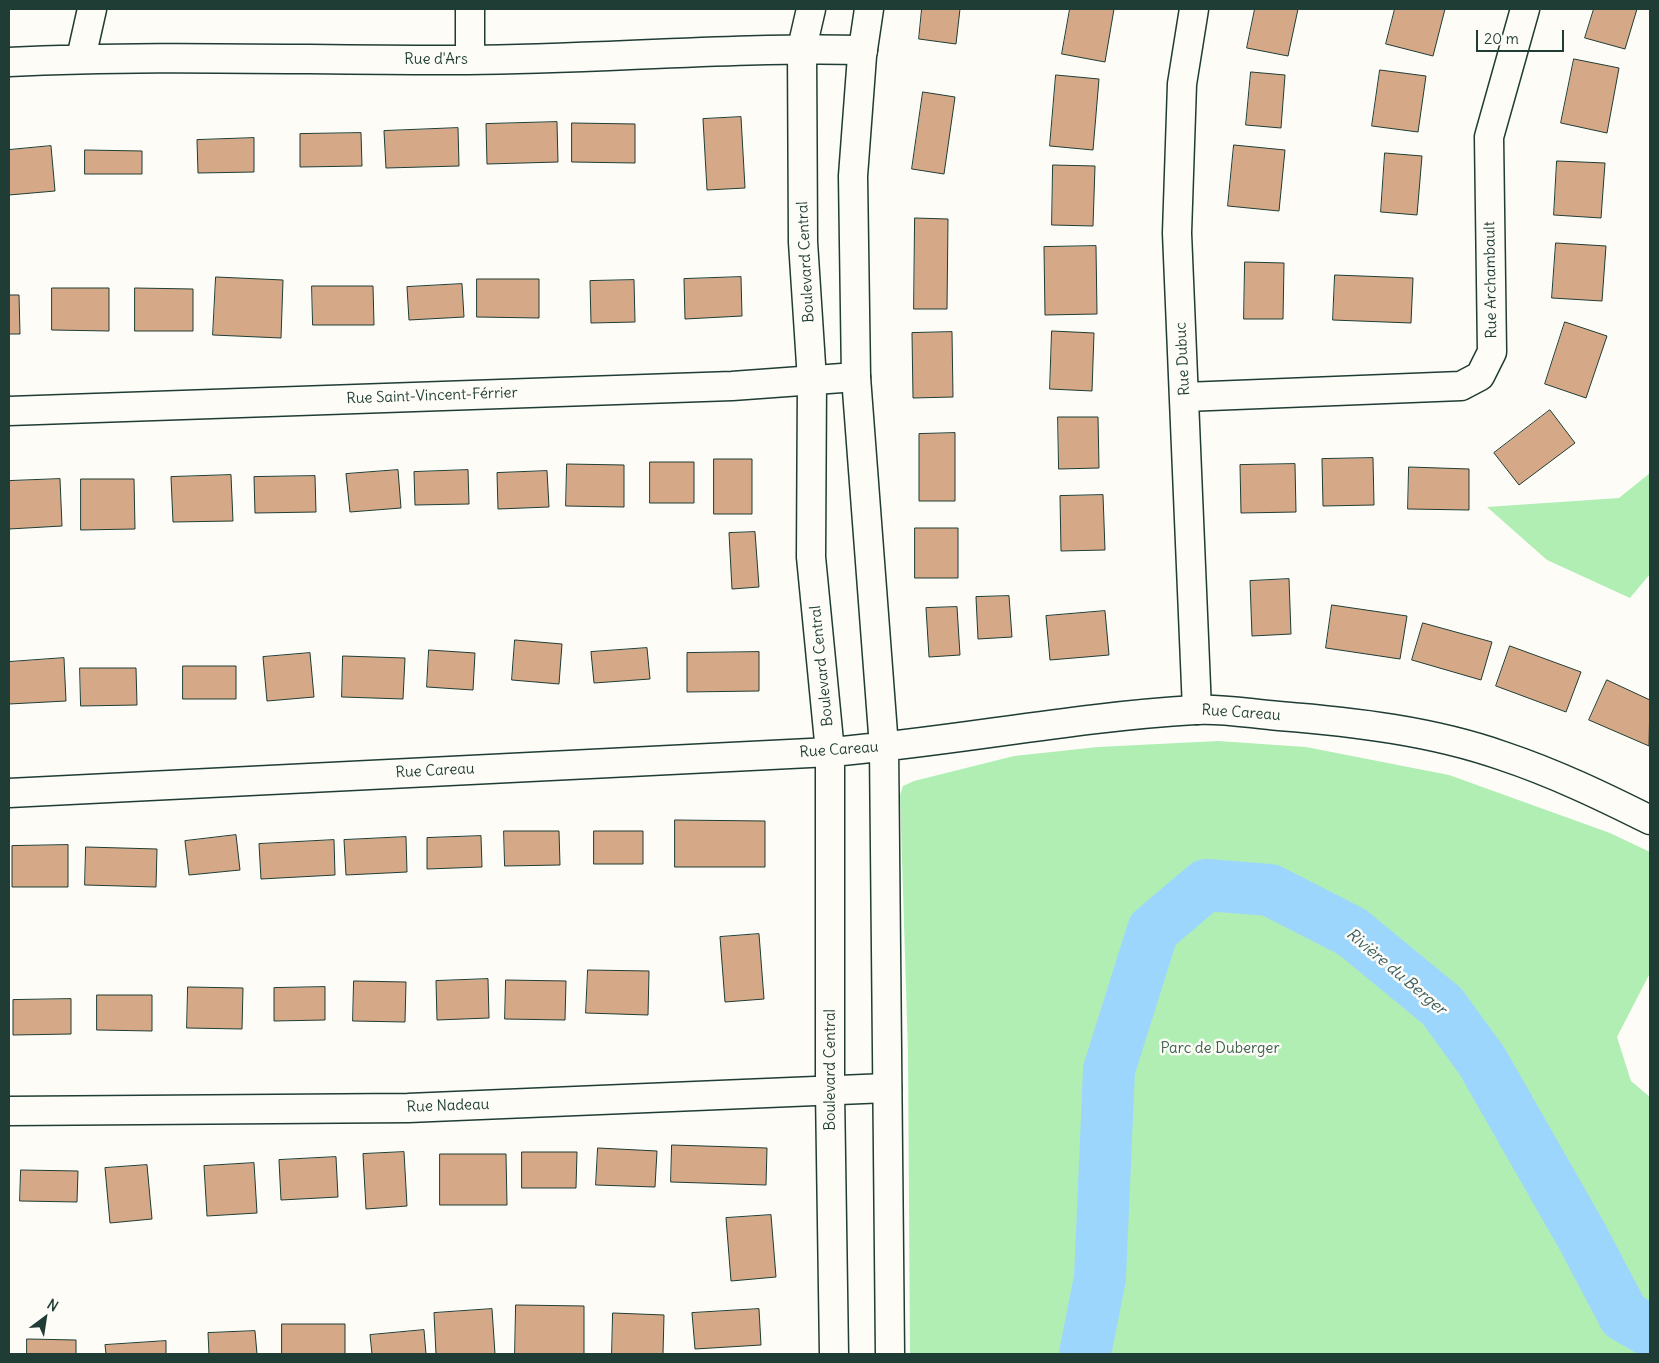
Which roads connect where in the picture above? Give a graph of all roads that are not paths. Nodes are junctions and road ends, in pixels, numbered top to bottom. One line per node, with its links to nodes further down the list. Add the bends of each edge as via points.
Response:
1 (92, 9): 9 (street)
2 (470, 9): 10 (street)
3 (811, 9): 7 (street, Boulevard Central)
4 (869, 9): 8 (street)
5 (1194, 9): 14 (street, Rue Dubuc, via 1182,84 1176,234)
6 (1525, 9): 14 (street, Rue Archambault, via 1489,137 1492,352 1480,376 1461,386)
7 (802, 48): 8 (street, Rue d'Ars); 10 (street, Rue d'Ars); 13 (street, Boulevard Central, via 803,242)
8 (863, 50): 12 (street, via 853,176)
9 (81, 58): 10 (street, Rue d'Ars); 11 (street, Rue d'Ars)
10 (470, 60)
11 (9, 62)
12 (856, 377): 13 (street, Rue Saint-Vincent-Férrier); 17 (street)
13 (812, 380): 15 (street, Rue Saint-Vincent-Férrier, via 732,386); 18 (street, Boulevard Central, via 811,557)
14 (1185, 396): 16 (street, Rue Dubuc)
15 (9, 411)
16 (1197, 710): 17 (street, Rue Careau, via 1060,723); 20 (street, Rue Careau, via 1324,720 1423,735 1502,755 1592,791)
17 (884, 747): 18 (street, Rue Careau); 21 (street)
18 (830, 752): 19 (street, Rue Careau); 22 (street, Boulevard Central)
19 (9, 793)
20 (1650, 820)
21 (887, 1088): 22 (street, Rue Nadeau); 25 (street)
22 (830, 1091): 23 (street, Rue Nadeau, via 408,1108); 24 (street, Boulevard Central)
23 (9, 1111)
24 (834, 1354)
25 (890, 1354)

